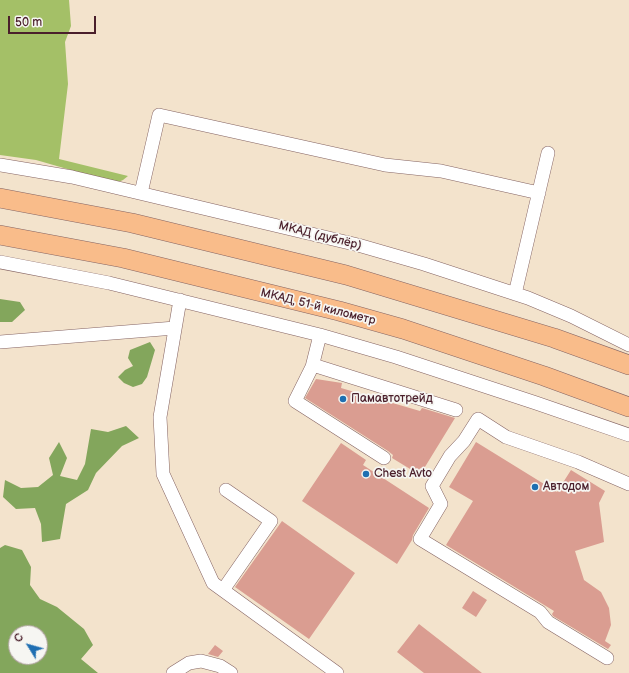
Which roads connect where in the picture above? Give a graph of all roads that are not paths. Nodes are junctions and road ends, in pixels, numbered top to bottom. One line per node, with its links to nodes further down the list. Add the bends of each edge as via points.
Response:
1 (548, 153): 4 (street)
2 (0, 165): 3 (street, МКАД (дублёр), via 72,177)
3 (141, 193): 4 (street, via 159,115 385,165 441,171); 8 (street, МКАД (дублёр), via 358,245)
4 (539, 193): 8 (street)
5 (0, 198): 15 (highway, via 132,223 346,275 547,336)
6 (0, 235): 16 (highway, МКАД, 51-й километр, via 122,258 339,311 403,329 530,371)
7 (0, 262): 9 (street)
8 (515, 294): 13 (street, МКАД (дублёр), via 571,316)
9 (180, 300): 10 (street); 11 (street)
10 (175, 328): 12 (street); 22 (street, via 160,418 163,474 213,583)
11 (320, 335): 14 (street); 18 (street, via 536,402)
12 (0, 342)
13 (629, 345)
14 (313, 365): 17 (street); 19 (street, via 295,401)
15 (629, 365)
16 (629, 407)
17 (456, 410)
18 (629, 435)
19 (384, 458)
20 (629, 484): 23 (street, via 578,462 506,437 478,419 464,441 450,456 432,486 441,504 420,539 540,612 548,622)
21 (226, 490): 22 (street, via 271,521)
22 (223, 590): 26 (street)
23 (607, 658)
24 (173, 673): 25 (street, via 189,663 201,661 220,666)
25 (231, 673)
26 (337, 673)

